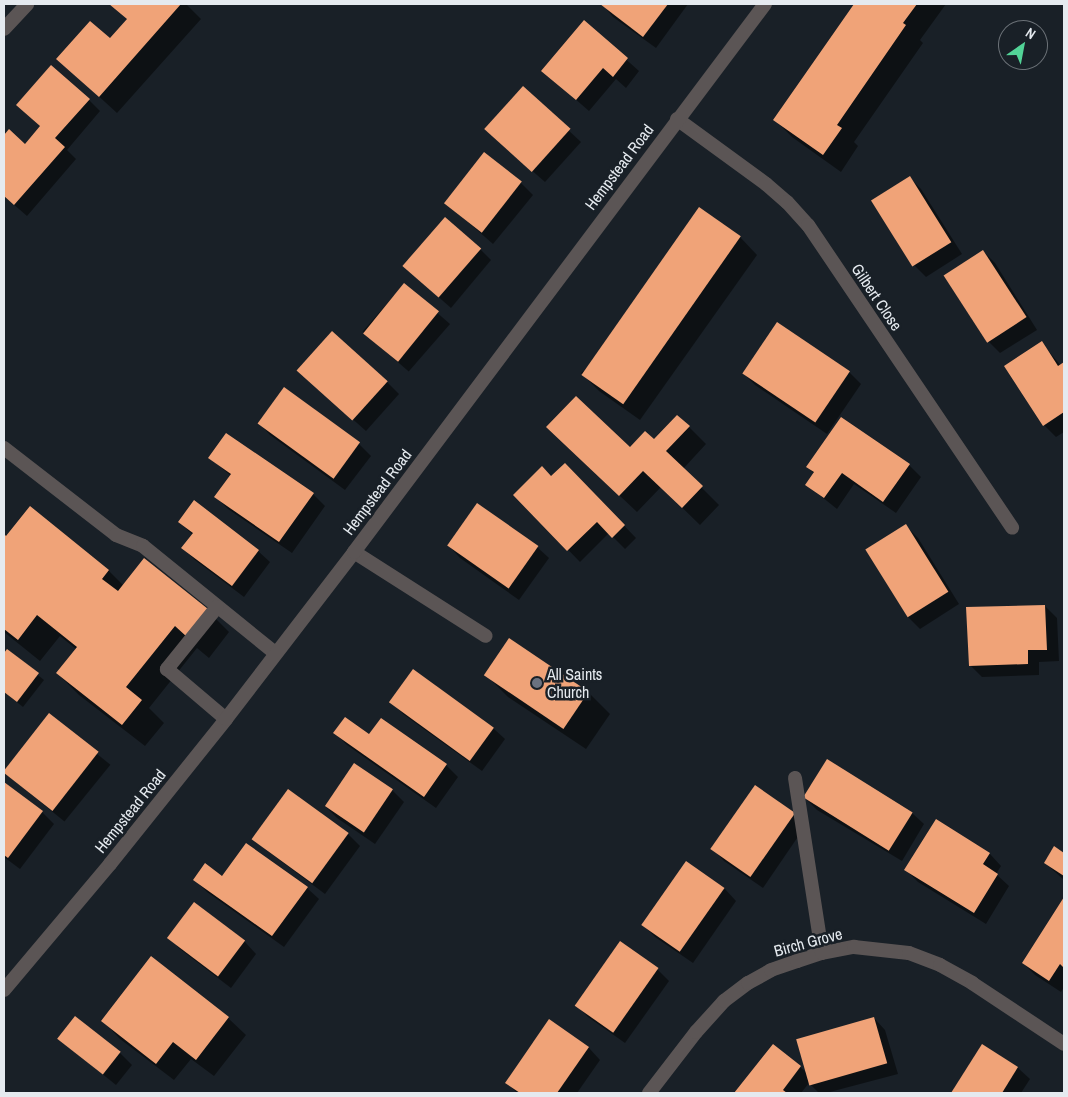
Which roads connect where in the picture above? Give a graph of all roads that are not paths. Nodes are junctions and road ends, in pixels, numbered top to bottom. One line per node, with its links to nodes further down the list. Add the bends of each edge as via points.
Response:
1 (27, 4): 3 (street)
2 (765, 4): 4 (street, Hempstead Road)
3 (4, 29)
4 (677, 119): 6 (street, Gilbert Close, via 766,184 808,225); 7 (street, Hempstead Road)
5 (4, 448): 8 (street, via 116,534 143,546)
6 (1012, 528)
7 (354, 552): 9 (street); 10 (street, Hempstead Road)
8 (217, 607): 10 (street); 11 (street, via 166,669)
9 (486, 636)
10 (276, 653): 11 (street, Hempstead Road)
11 (226, 719): 14 (street, Hempstead Road)
12 (795, 778): 13 (street)
13 (822, 953): 15 (street, Birch Grove, via 854,947 909,953 972,983); 16 (street, Birch Grove, via 771,970 724,1001)
14 (4, 990)
15 (1064, 1044)
16 (649, 1093)

